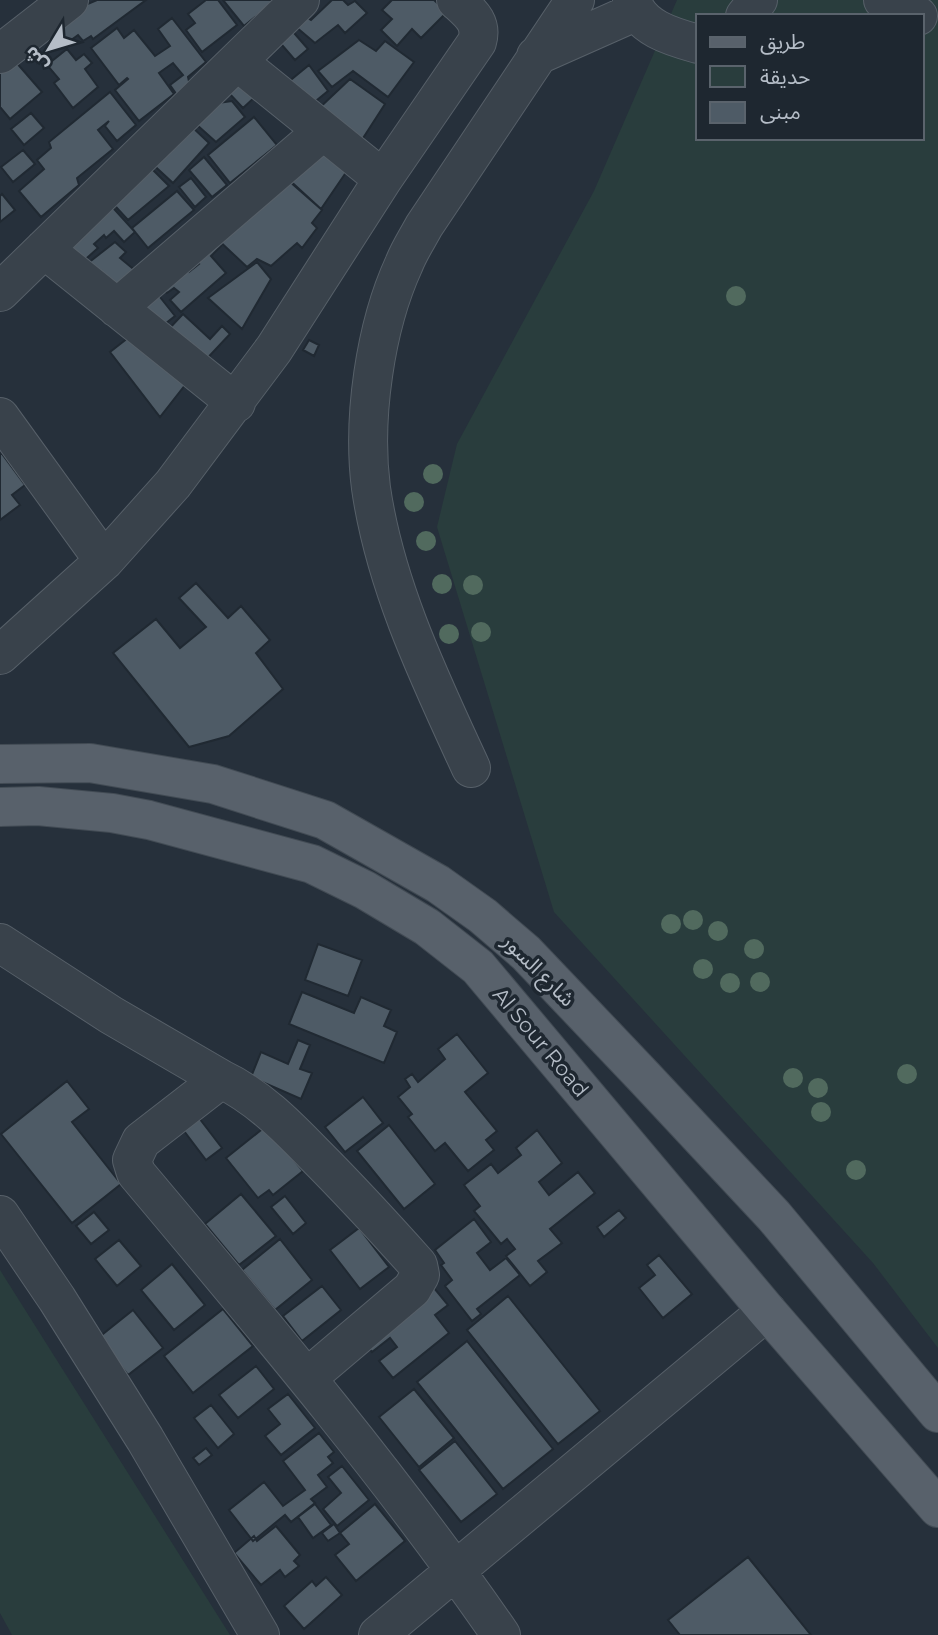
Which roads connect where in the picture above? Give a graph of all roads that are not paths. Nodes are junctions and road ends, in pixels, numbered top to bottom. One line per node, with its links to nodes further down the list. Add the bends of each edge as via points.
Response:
1 (69, 0): 11 (street)
2 (300, 0): 13 (street)
3 (456, 0): 15 (street, via 476,19 477,42)
4 (575, 0): 12 (street)
5 (758, 0): 8 (street)
6 (883, 0): 9 (street)
7 (633, 6): 10 (street, via 666,34); 12 (street)
8 (747, 14)
9 (913, 14)
10 (696, 43)
11 (0, 54)
12 (536, 56): 24 (street, via 403,264 380,336 369,411 371,487 387,561)
13 (238, 62): 14 (street); 16 (street)
14 (323, 131): 15 (street); 18 (street)
15 (383, 179): 19 (street)
16 (44, 249): 17 (street); 18 (street)
17 (0, 292)
18 (117, 308): 19 (street)
19 (236, 403): 21 (street, via 173,484)
20 (0, 417): 21 (street)
21 (104, 561): 22 (street)
22 (0, 655)
23 (0, 764): 31 (main road, شارع السور, via 90,763 213,784 325,820 438,884 526,953 644,1077 774,1216)
24 (471, 768)
25 (0, 807): 29 (main road, Al Sour Road, via 112,813 312,864 427,927 478,967)
26 (0, 943): 27 (street)
27 (221, 1079): 30 (street, via 141,1141 132,1160 136,1173); 30 (street, via 249,1094 287,1126 418,1265 412,1289)
28 (0, 1215): 34 (street, via 145,1439)
29 (767, 1311): 32 (main road, Al Sour Road); 33 (street)
30 (307, 1377): 33 (street)
31 (938, 1413)
32 (938, 1508)
33 (454, 1569): 35 (street); 36 (street)
34 (260, 1635)
35 (378, 1635)
36 (501, 1635)

